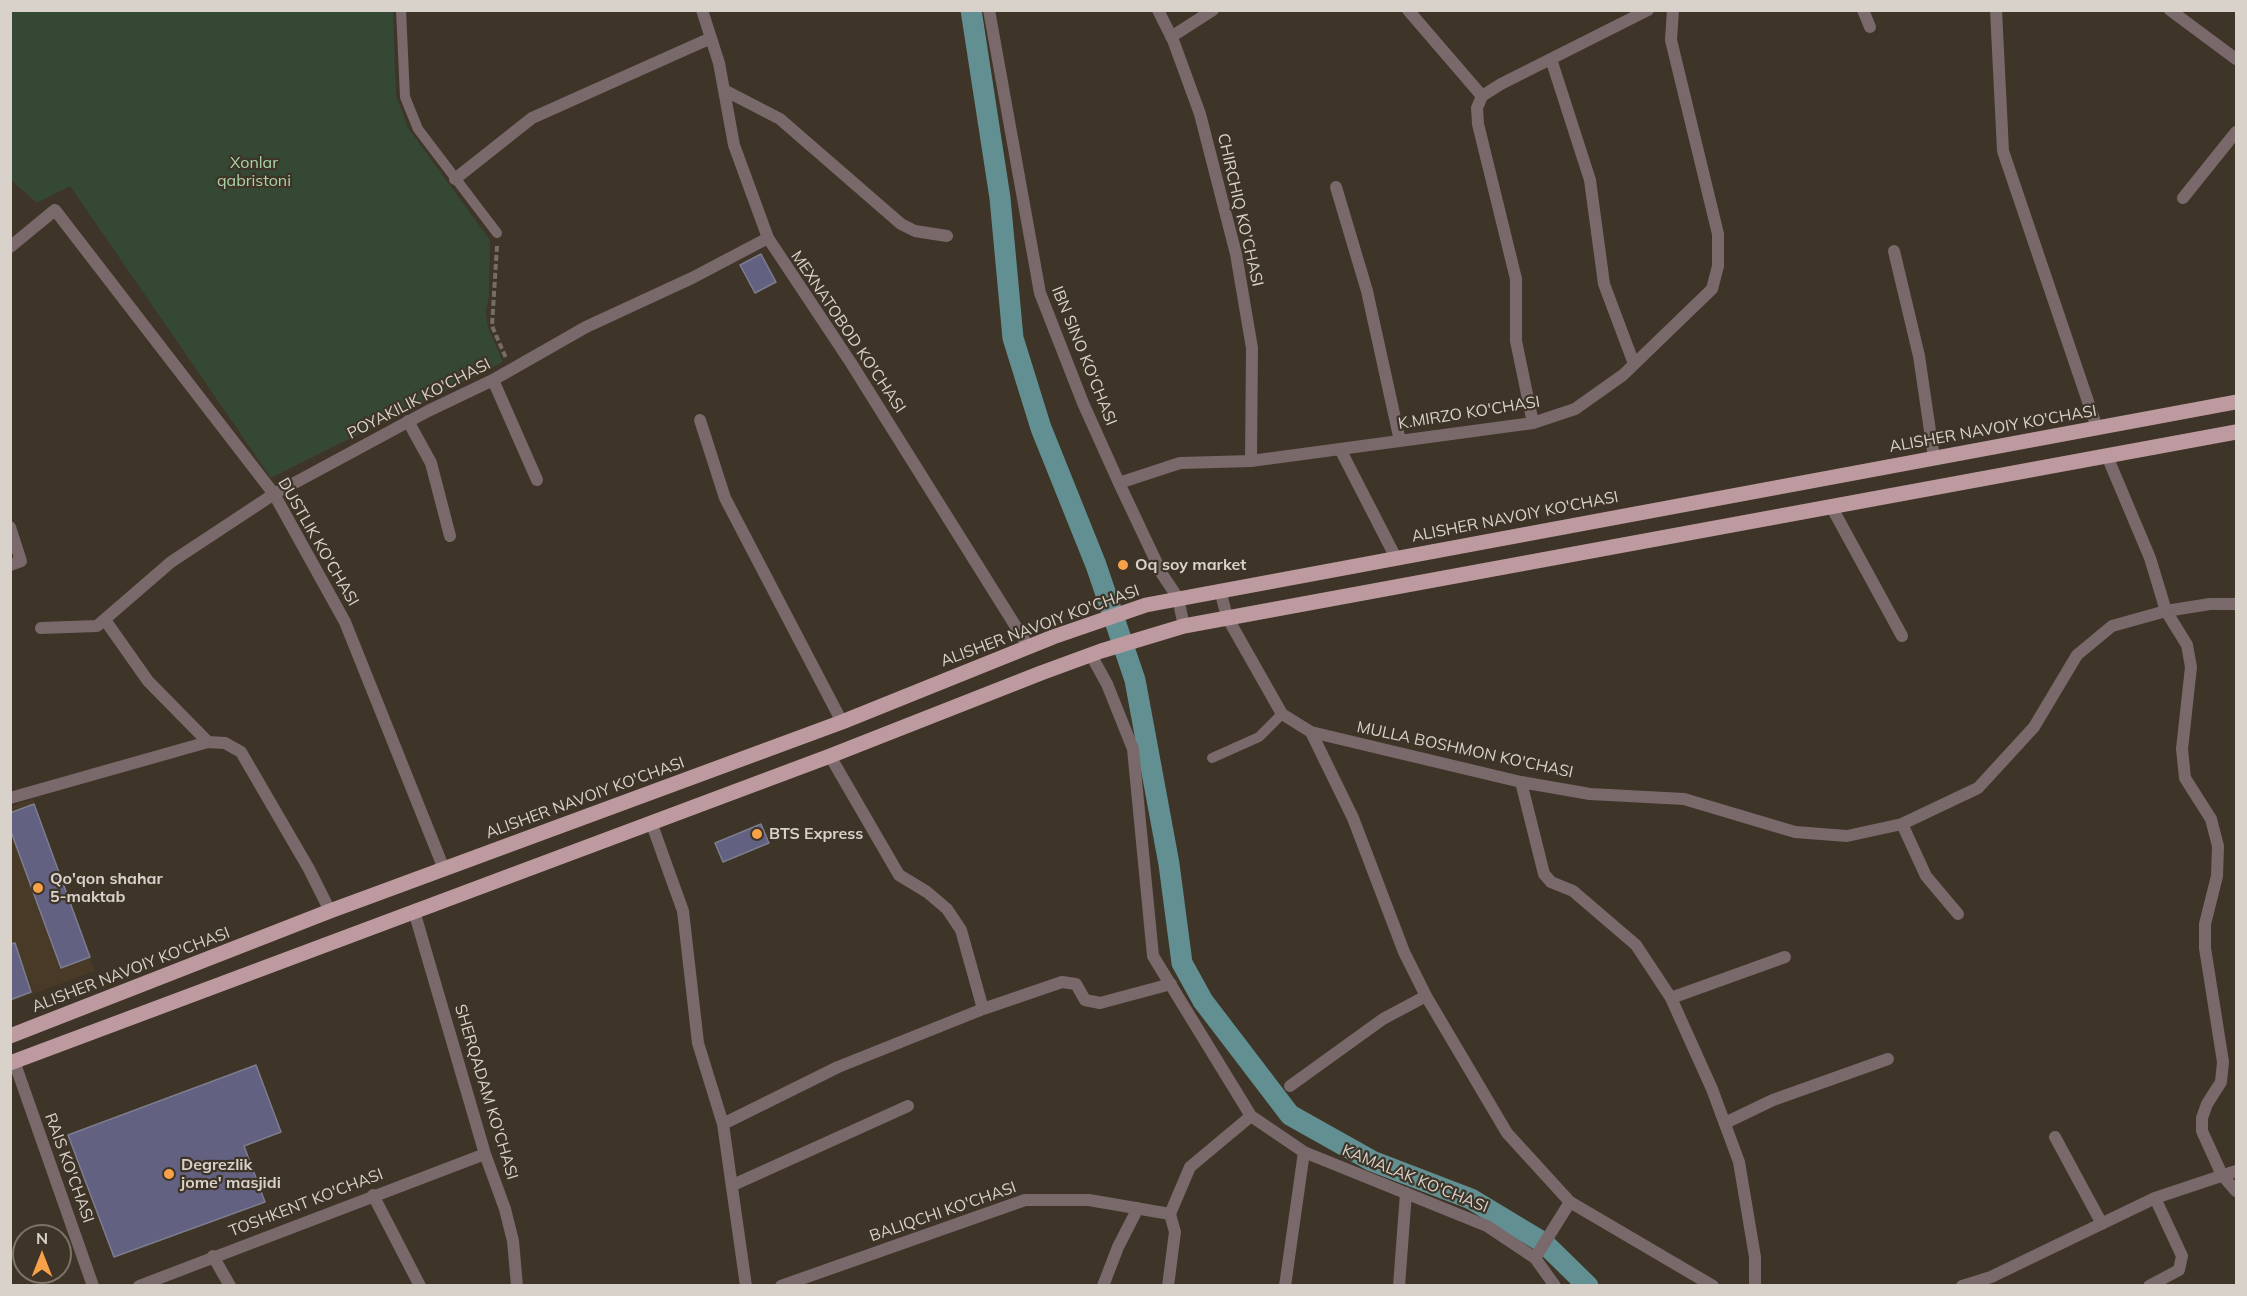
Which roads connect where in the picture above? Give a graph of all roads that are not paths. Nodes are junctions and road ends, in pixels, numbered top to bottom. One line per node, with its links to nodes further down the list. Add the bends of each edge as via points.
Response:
1 (401, 10): 20 (lane, via 405,97 418,129)
2 (702, 10): 14 (street, MEXNATOBOD KO'CHASI)
3 (990, 10): 42 (street, IBN SINO KO‘CHASI, via 1040,293)
4 (1158, 10): 13 (street, CHIRCHIQ KO’CHASI)
5 (1213, 10): 13 (street)
6 (1408, 10): 18 (street)
7 (1648, 10): 15 (street)
8 (1673, 10): 28 (street, K.MIRZO KO'CHASI, via 1671,40 1718,234 1718,266 1712,289)
9 (1863, 10): 12 (street)
10 (1996, 10): 34 (street, via 2003,151)
11 (2170, 10): 16 (street)
12 (1870, 27)
13 (1171, 37): 40 (street, CHIRCHIQ KO’CHASI, via 1200,114 1236,254 1252,348)
14 (711, 38): 17 (street, MEXNATOBOD KO'CHASI); 20 (street, via 532,118)
15 (1551, 59): 18 (street); 28 (street, via 1590,180 1604,284)
16 (2236, 59)
17 (724, 90): 24 (street, via 780,119 901,224 915,231); 25 (street, MEXNATOBOD KO'CHASI, via 734,146)
18 (1482, 96): 33 (street, via 1477,108 1478,124 1516,279 1516,341)
19 (2236, 132): 22 (street)
20 (455, 179): 23 (lane)
21 (1336, 187): 36 (street, via 1367,291)
22 (2183, 198)
23 (497, 233)
24 (947, 236)
25 (768, 238): 29 (street, POYAKILIK KO'CHASI, via 586,327); 58 (street, MEXNATOBOD KO'CHASI)
26 (10, 247): 43 (street, DUSTLIK KO'CHASI, via 55,210)
27 (1894, 251): 39 (street, via 1919,356)
28 (1634, 364): 33 (street, K.MIRZO KO'CHASI, via 1575,409)
29 (493, 380): 32 (street, POYAKILIK KO'CHASI); 41 (street)
30 (2236, 402): 34 (main road, ALISHER NAVOIY KO'CHASI)
31 (700, 420): 61 (street, via 725,498)
32 (408, 421): 43 (street, POYAKILIK KO'CHASI); 46 (street, via 431,463)
33 (1533, 423): 36 (street, K.MIRZO KO'CHASI)
34 (2097, 428): 39 (main road, ALISHER NAVOIY KO'CHASI)
35 (2236, 432): 38 (main road)
36 (1400, 441): 37 (street, K.MIRZO KO'CHASI)
37 (1340, 448): 40 (street, K.MIRZO KO'CHASI); 47 (street)
38 (2108, 456): 44 (main road); 52 (street, via 2150,558)
39 (1934, 458): 47 (main road, ALISHER NAVOIY KO'CHASI)
40 (1251, 460): 42 (street, K.MIRZO KO'CHASI, via 1180,463)
41 (537, 480)
42 (1119, 483): 50 (street, IBN SINO KO‘CHASI, via 1162,574)
43 (274, 494): 54 (street, POYAKILIK KO'CHASI, via 171,562); 70 (street, DUSTLIK KO'CHASI, via 345,622)
44 (1831, 506): 53 (main road); 57 (street)
45 (10, 527): 48 (street, via 21,561)
46 (450, 536)
47 (1396, 558): 49 (main road, ALISHER NAVOIY KO'CHASI)
48 (10, 565)
49 (1220, 590): 50 (main road, ALISHER NAVOIY KO'CHASI); 53 (street)
50 (1178, 598): 55 (street, IBN SINO KO‘CHASI); 58 (main road, ALISHER NAVOIY KO'CHASI, via 1146,605)
51 (2236, 604): 52 (street, MULLA BOSHMON KO'CHASI, via 2210,603)
52 (2166, 611): 69 (street, MULLA BOSHMON KO'CHASI, via 2112,626 2077,654 2034,727 1978,788); 91 (street, via 2187,645 2191,667 2182,749 2185,778 2211,819 2218,846 2217,876 2205,924 2205,948 2223,1062 2221,1082 2205,1111 2202,1131)
53 (1227, 616): 55 (main road); 60 (street)
54 (105, 620): 56 (street, via 97,626); 63 (street, via 148,681)
55 (1184, 626): 59 (main road)
56 (40, 628)
57 (1902, 636)
58 (1028, 646): 61 (main road, ALISHER NAVOIY KO'CHASI)
59 (1096, 653): 64 (main road); 75 (street, via 1133,749 1154,956)
60 (1282, 714): 62 (street); 65 (lane, via 1258,737)
61 (842, 722): 70 (main road, ALISHER NAVOIY KO'CHASI)
62 (1311, 732): 66 (street, MULLA BOSHMON KO'CHASI); 76 (street, via 1353,818 1404,952)
63 (208, 742): 67 (street); 72 (street, via 225,742 241,752)
64 (830, 756): 68 (main road); 78 (street, via 899,875 947,909 961,930)
65 (1212, 758)
66 (1521, 782): 69 (street, MULLA BOSHMON KO'CHASI, via 1590,794 1684,799 1795,832 1847,836); 77 (street, via 1544,874 1551,882 1573,891 1636,945)
67 (10, 798)
68 (651, 822): 71 (main road); 86 (street, via 684,912 698,1043)
69 (1902, 824): 73 (street, via 1926,876)
70 (444, 869): 72 (main road, ALISHER NAVOIY KO'CHASI)
71 (414, 910): 81 (main road); 89 (street, SHERQADAM KO'CHASI)
72 (330, 912): 79 (main road, ALISHER NAVOIY KO'CHASI)
73 (1958, 914)
74 (1785, 957): 77 (street)
75 (1171, 984): 78 (street, via 1100,1003 1085,1000 1076,984 1062,982); 84 (street)
76 (1426, 996): 82 (street, via 1383,1019); 97 (street, via 1507,1133)
77 (1671, 998): 85 (street)
78 (983, 1009): 86 (street, via 838,1067)
79 (10, 1036)
80 (1888, 1059): 85 (street, via 1773,1100)
81 (12, 1062): 103 (street, RAIS KO'CHASI)
82 (1290, 1086)
83 (908, 1106): 92 (street)
84 (1251, 1116): 88 (street, KAMALAK KO'CHASI); 99 (street, via 1190,1167)
85 (1725, 1123): 116 (street, via 1739,1162 1755,1257)
86 (723, 1124): 92 (street)
87 (2055, 1137): 100 (street)
88 (1304, 1152): 94 (street, KAMALAK KO'CHASI); 112 (street)
89 (485, 1155): 95 (street, TOSHKENT KO'CHASI); 107 (street, SHERQADAM KO'CHASI, via 511,1230)
90 (2236, 1171): 91 (street)
91 (2222, 1175): 93 (street); 96 (street)
92 (733, 1185): 108 (street)
93 (2236, 1191)
94 (1406, 1192): 102 (street, KAMALAK KO'CHASI, via 1487,1226); 113 (street)
95 (373, 1196): 101 (street, TOSHKENT KO'CHASI); 106 (street)
96 (2155, 1198): 100 (street); 118 (street, via 2182,1256 2179,1270)
97 (1570, 1202): 102 (street); 115 (street)
98 (1138, 1208): 99 (street, BALIQCHI KO'CHASI); 109 (street, BALIQCHI KO'CHASI, via 1089,1200 1025,1200); 110 (street)
99 (1170, 1214): 111 (street, via 1175,1232)
100 (2102, 1224): 117 (street, via 1991,1277)
101 (213, 1256): 104 (street, TOSHKENT KO'CHASI); 105 (street)
102 (1535, 1258): 114 (street, KAMALAK KO'CHASI)
103 (93, 1286)
104 (139, 1286)
105 (230, 1286)
106 (420, 1286)
107 (517, 1286)
108 (746, 1286)
109 (781, 1286)
110 (1103, 1286)
111 (1168, 1286)
112 (1285, 1286)
113 (1398, 1286)
114 (1555, 1286)
115 (1713, 1286)
116 (1755, 1286)
117 (1962, 1286)
118 (2149, 1286)

